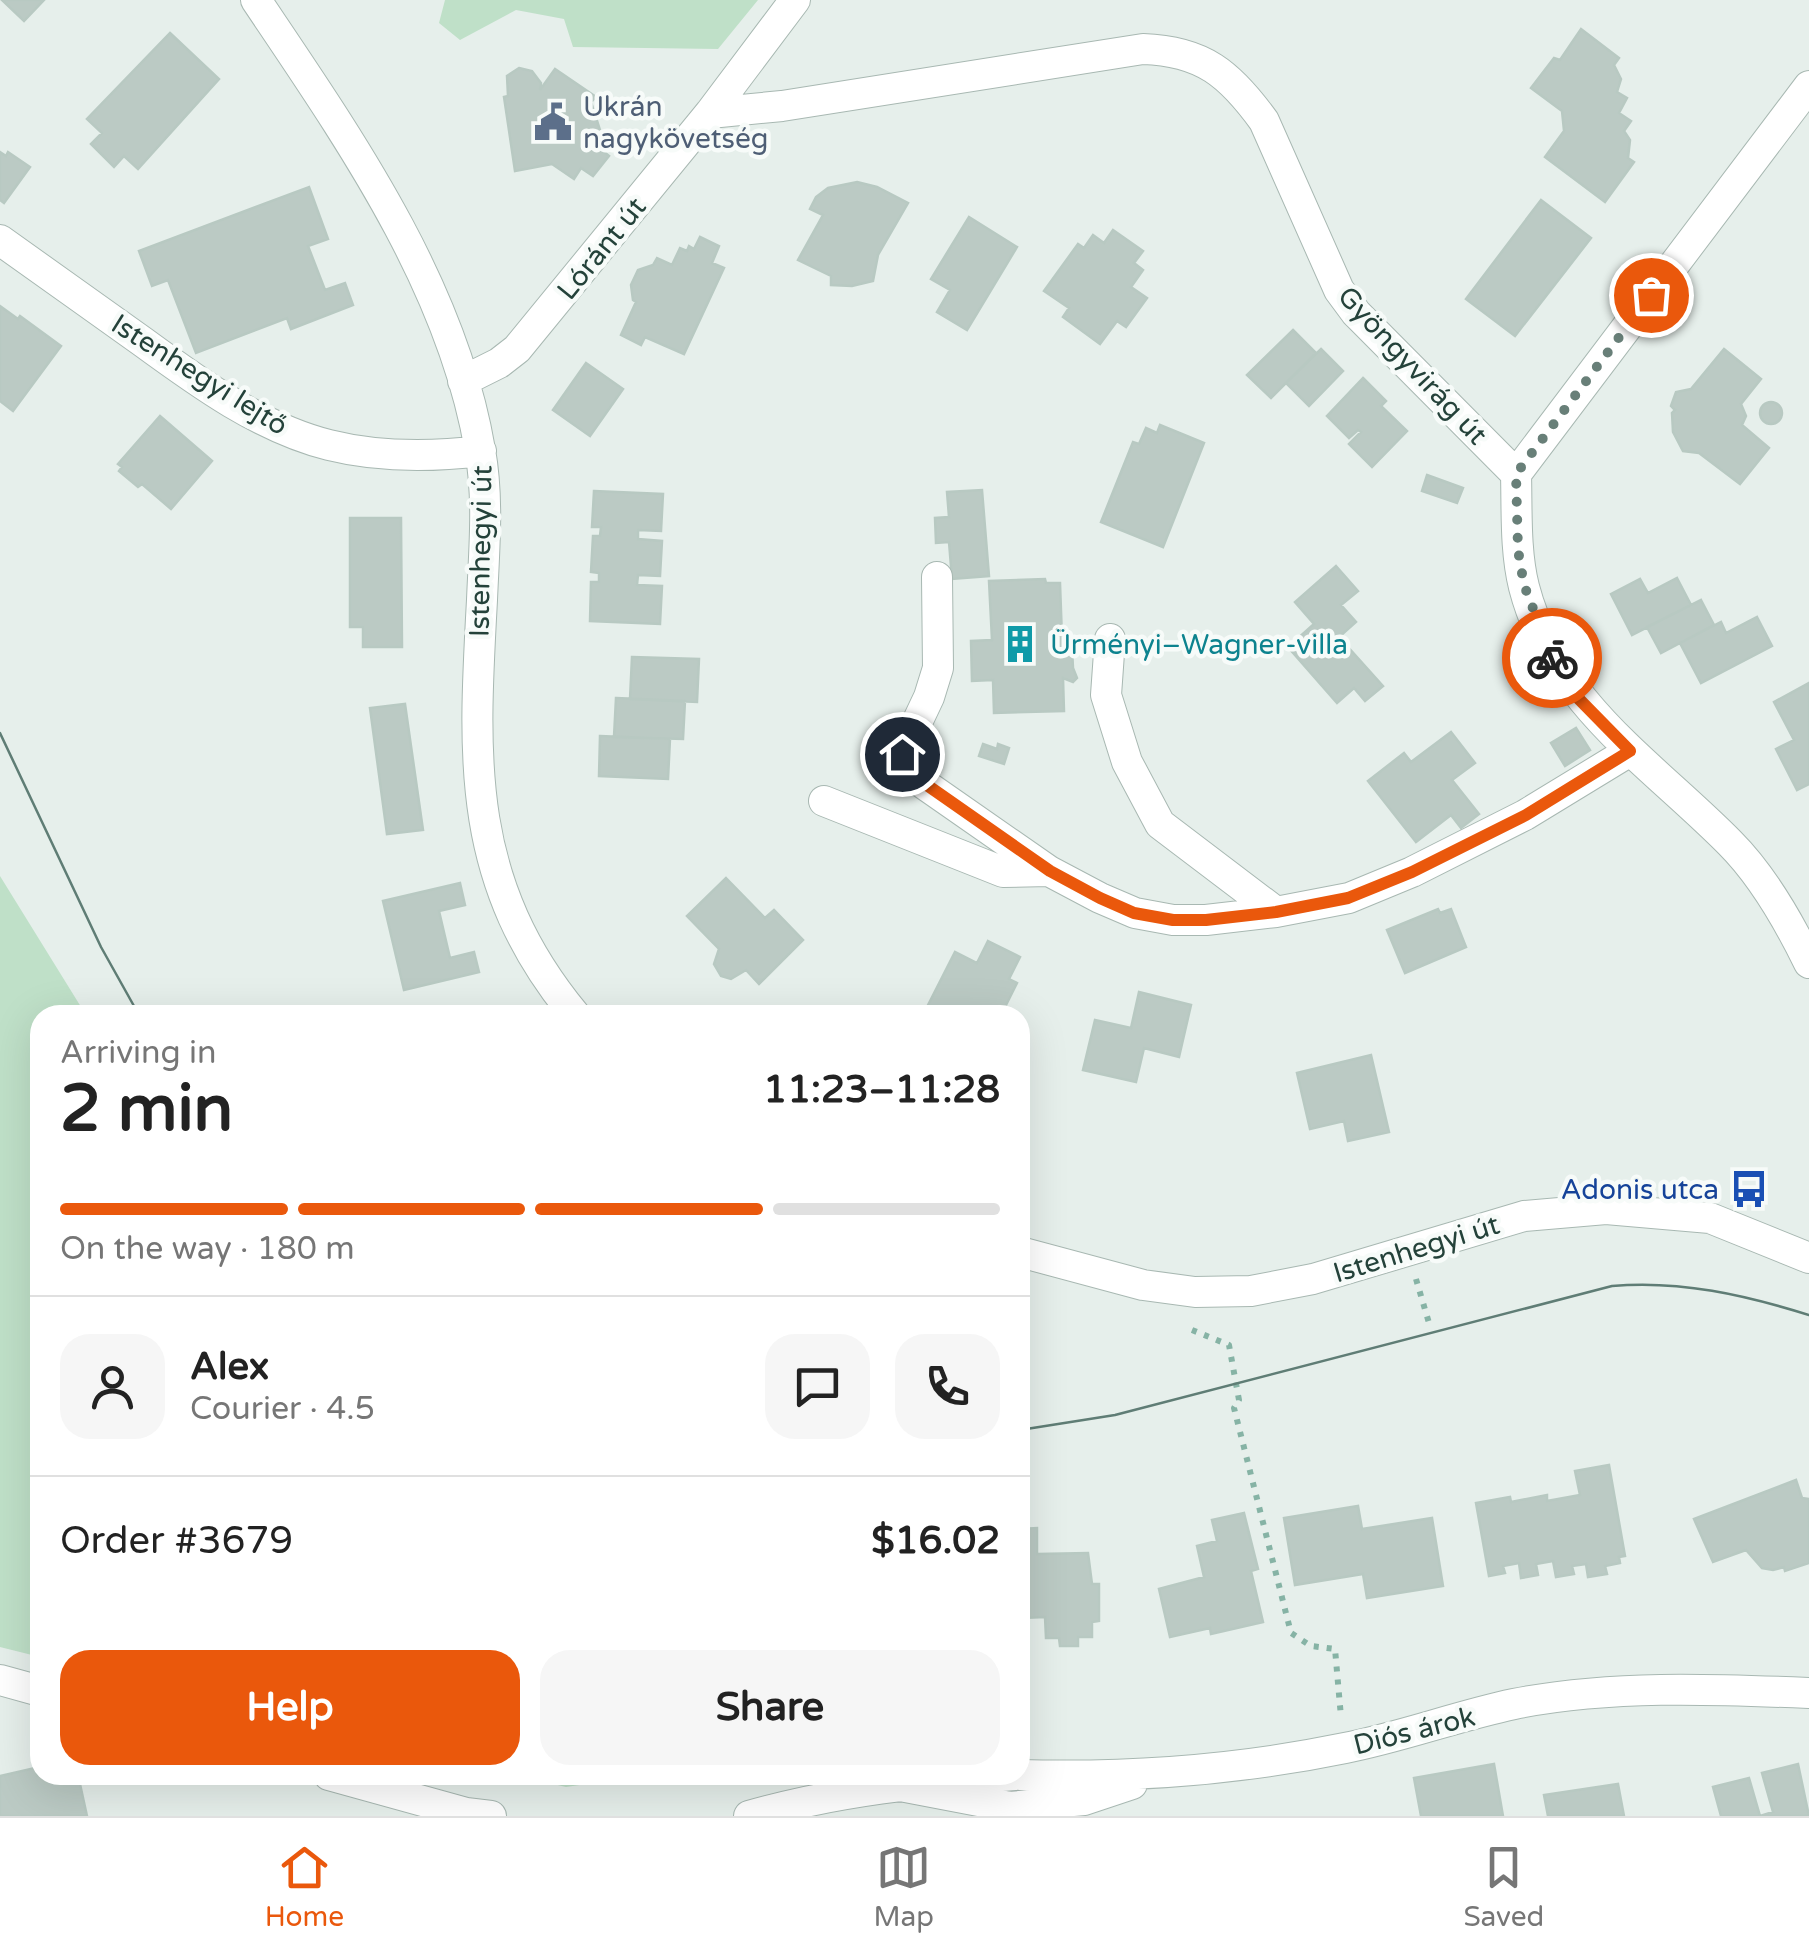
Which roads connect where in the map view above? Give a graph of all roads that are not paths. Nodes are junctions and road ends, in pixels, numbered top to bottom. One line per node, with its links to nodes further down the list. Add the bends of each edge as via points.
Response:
1 (256, 0): 6 (street, Istenhegyi út, via 378,188 439,314)
2 (794, 0): 4 (street, Lóránt út)
3 (1809, 86): 8 (street)
4 (710, 113): 6 (street, Lóránt út, via 517,350); 8 (street, Gyöngyvirág út, via 1143,49 1207,62 1264,121 1339,290 1356,313)
5 (0, 240): 7 (street, Istenhegyi lejtő, via 181,370 297,435 374,452)
6 (463, 381): 7 (street, Istenhegyi út)
7 (481, 451): 16 (street, Istenhegyi út, via 486,514 475,726 484,828 518,928)
8 (1516, 474): 11 (street, via 1518,550 1534,619 1576,696)
9 (937, 577): 13 (street, via 938,668 902,754 906,768)
10 (1110, 638): 14 (street, via 1106,695 1127,762 1160,824)
11 (1630, 751): 14 (street, via 1526,815 1412,872 1348,898); 15 (street, via 1734,846 1790,924)
12 (824, 801): 13 (street, via 1004,872)
13 (1050, 871): 14 (street, via 1134,913 1173,920)
14 (1276, 912)
15 (1809, 963)
16 (568, 1005)
17 (1030, 1255): 18 (street, Istenhegyi út, via 1195,1292 1251,1291 1524,1216 1606,1209 1710,1218)
18 (1809, 1258)
19 (0, 1680): 20 (street)
20 (30, 1689)
21 (1809, 1693): 22 (street, Diós árok, via 1610,1692 1514,1704 1326,1752)
22 (1165, 1772): 23 (street, Diós árok); 25 (street, via 1084,1800 1036,1807)
23 (1030, 1775)
24 (365, 1785): 26 (street)
25 (895, 1785): 27 (street, Diós árok)
26 (490, 1816)
27 (749, 1816)

